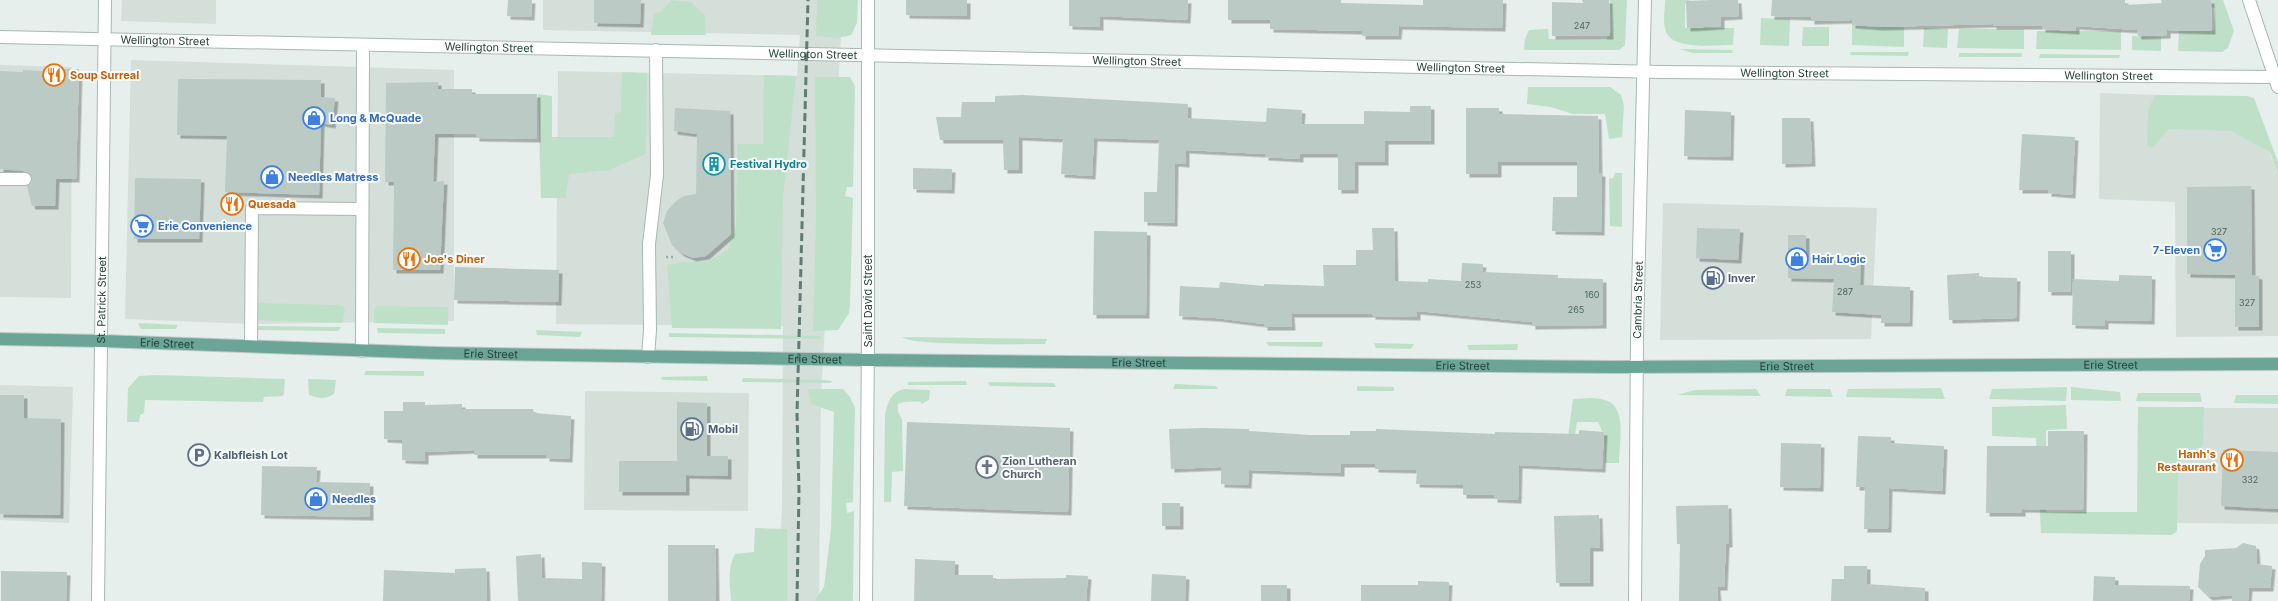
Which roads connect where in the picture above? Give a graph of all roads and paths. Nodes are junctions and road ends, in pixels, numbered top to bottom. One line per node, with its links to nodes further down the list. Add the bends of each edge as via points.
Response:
1 (105, 0): 6 (street, St. Patrick Street)
2 (868, 0): 9 (street, Saint David Street)
3 (1646, 0): 10 (street, Cambria Street)
4 (2249, 0): 11 (street)
5 (0, 38): 6 (street, Wellington Street)
6 (104, 40): 7 (street, Wellington Street); 16 (street, St. Patrick Street)
7 (363, 46): 8 (street, Wellington Street); 14 (street)
8 (656, 50): 9 (street, Wellington Street); 19 (street, via 657,175 649,244)
9 (867, 54): 10 (street, Wellington Street); 20 (street, Saint David Street)
10 (1644, 72): 11 (street, Wellington Street); 22 (street, Cambria Street)
11 (2276, 82)
12 (0, 179): 13 (street)
13 (25, 179)
14 (362, 209): 17 (street, via 252,208); 18 (street)
15 (0, 339): 16 (main road, Erie Street)
16 (102, 341): 17 (main road, Erie Street); 23 (street, St. Patrick Street)
17 (251, 346): 18 (main road, Erie Street)
18 (362, 351): 19 (main road, Erie Street)
19 (648, 357): 20 (main road, Erie Street)
20 (868, 360): 22 (main road, Erie Street); 24 (street, Saint David Street)
21 (2278, 364): 22 (main road, Erie Street)
22 (1637, 366): 25 (street, Cambria Street)
23 (98, 601)
24 (866, 601)
25 (1635, 601)

